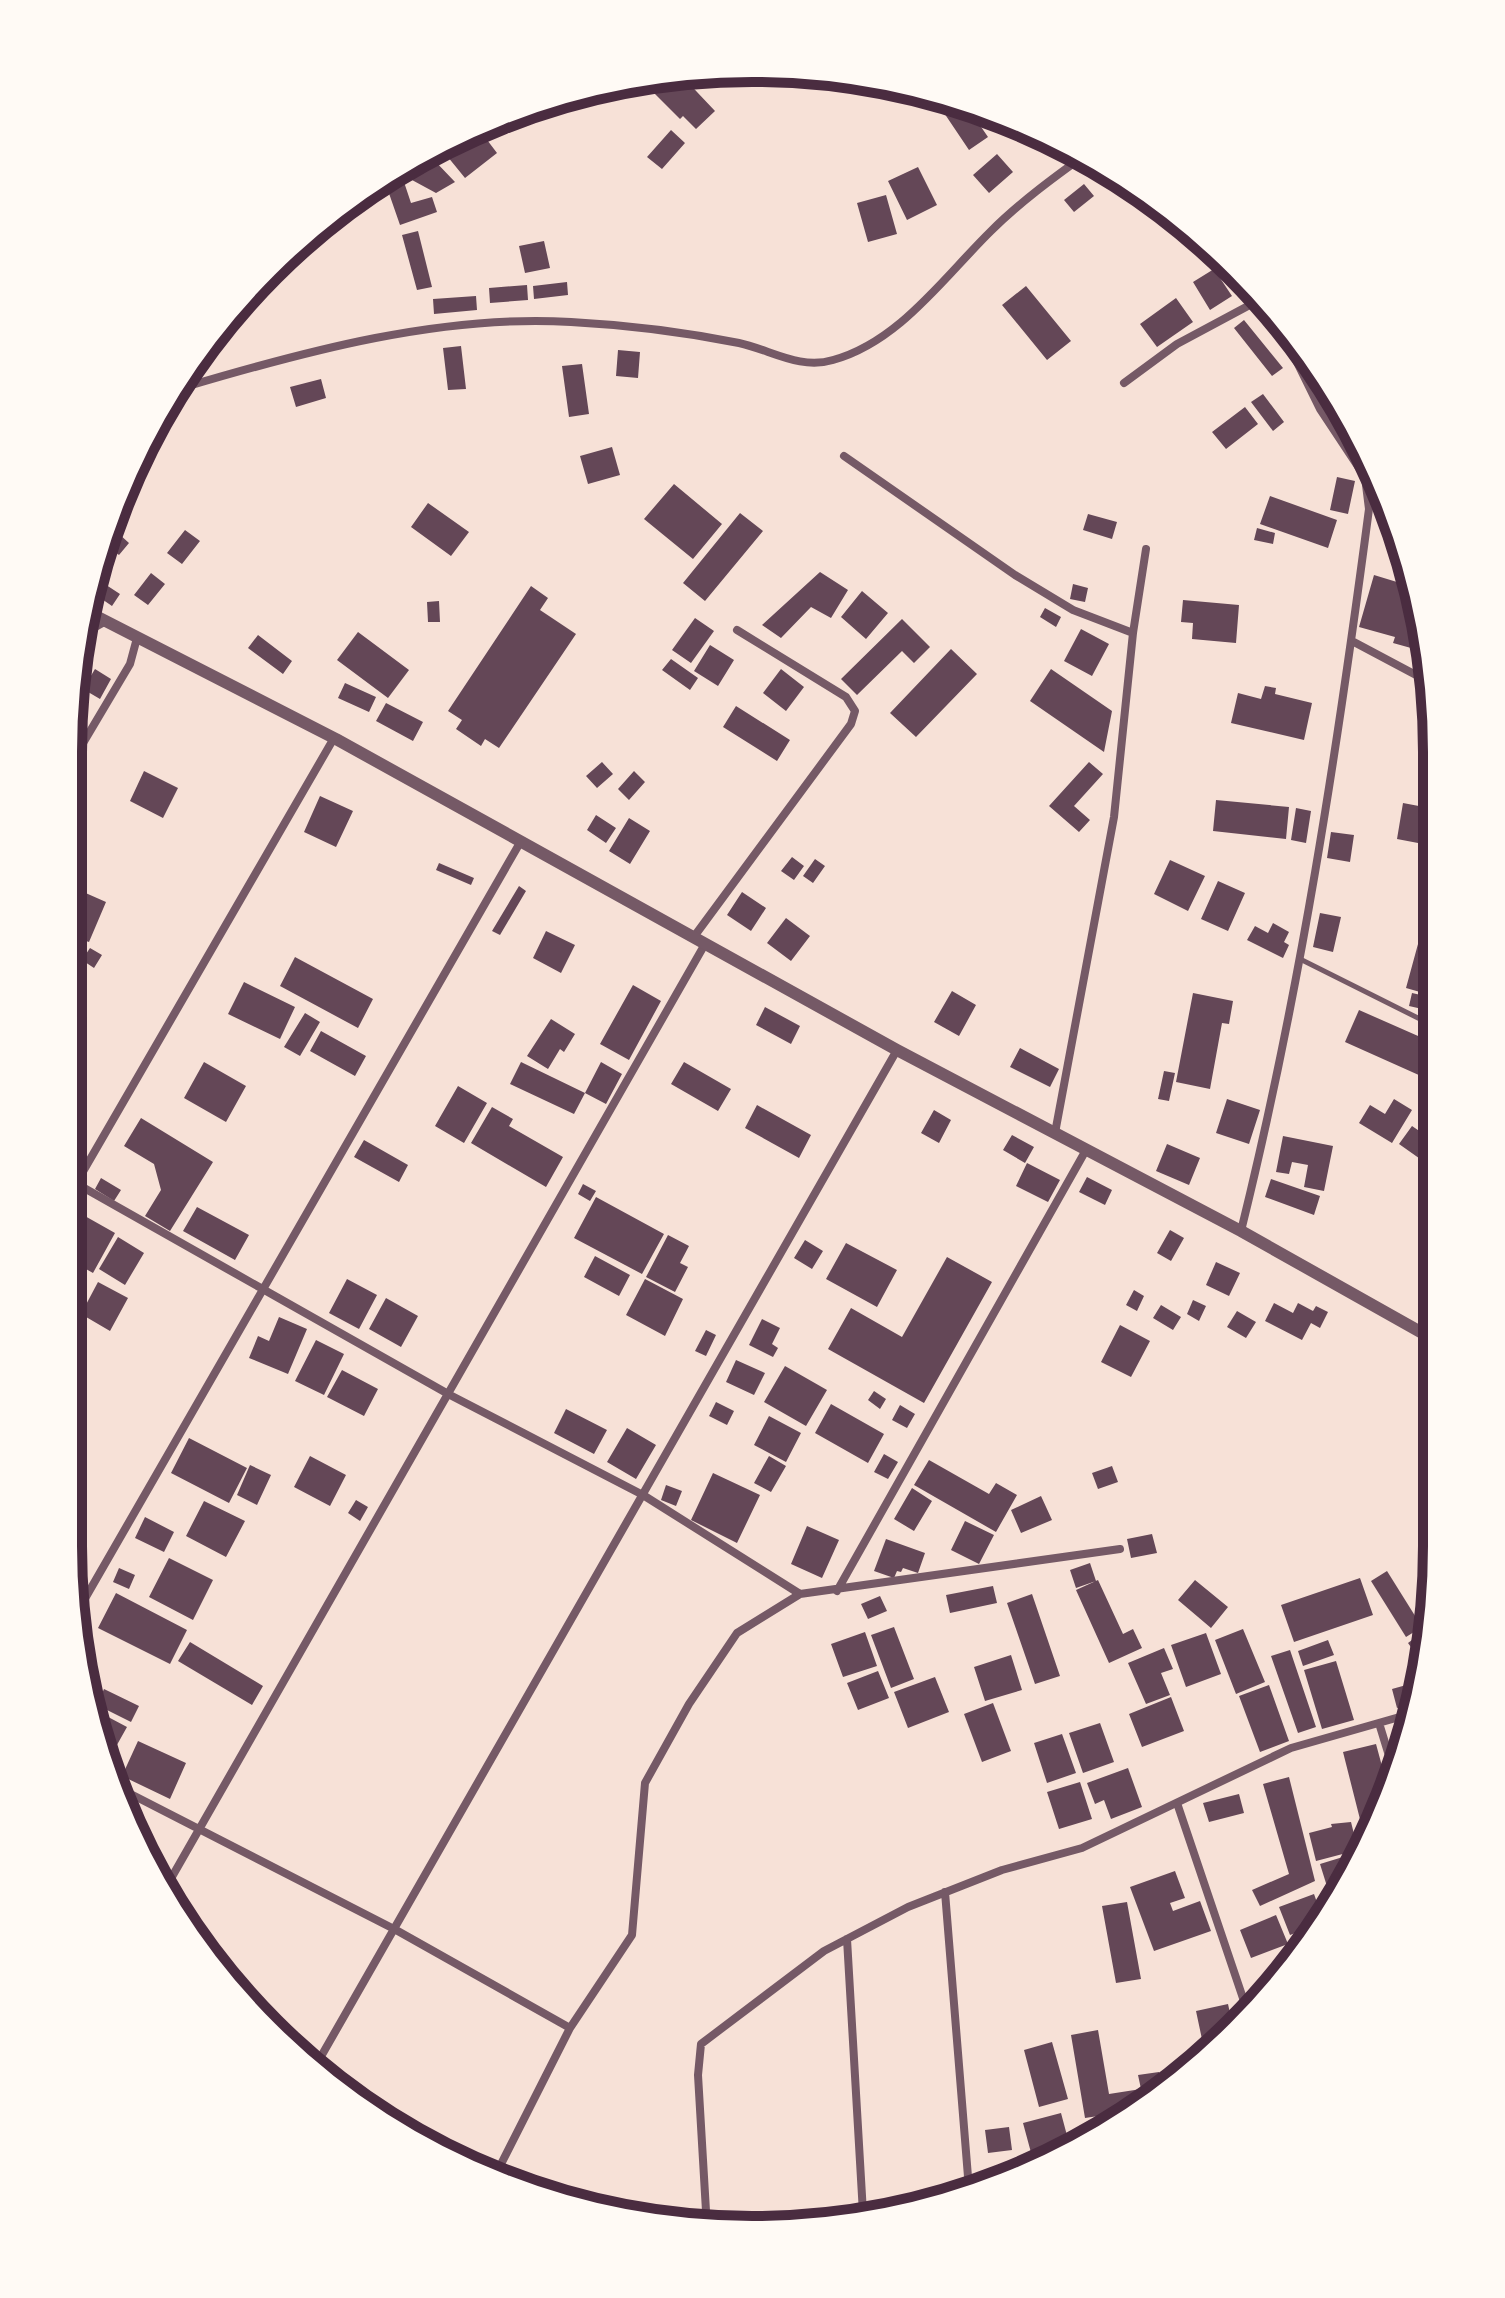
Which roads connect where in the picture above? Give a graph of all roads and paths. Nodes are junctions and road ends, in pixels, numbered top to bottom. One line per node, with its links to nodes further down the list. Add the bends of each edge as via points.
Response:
1 (1074, 164): 5 (street, via 992,230 883,335 835,360 806,362 663,330 568,322 503,324 374,339)
2 (1251, 304): 4 (street, via 1177,344)
3 (1297, 362): 7 (street)
4 (1124, 383)
5 (192, 385)
6 (844, 456): 14 (street, via 1015,575 1073,610)
7 (1360, 470)
8 (1366, 482): 16 (street, via 1369,509)
9 (1146, 549): 14 (street)
10 (96, 616): 11 (street)
11 (106, 621): 12 (street); 15 (street)
12 (94, 628)
13 (737, 630): 21 (street, via 846,697 855,711)
14 (1133, 633): 25 (street, via 1114,817)
15 (137, 638): 18 (street); 19 (street, via 130,664)
16 (1352, 641): 17 (street); 22 (street)
17 (1418, 676)
18 (334, 738): 20 (street); 27 (street)
19 (82, 745)
20 (521, 841): 21 (street); 30 (street)
21 (699, 941): 24 (street); 32 (street)
22 (1299, 959): 23 (lane); 29 (street, via 1273,1103)
23 (1423, 1021)
24 (897, 1050): 25 (street); 33 (street)
25 (1055, 1133): 26 (street)
26 (1086, 1150): 29 (street); 35 (street)
27 (82, 1168)
28 (82, 1187): 30 (street)
29 (1241, 1231): 31 (street)
30 (263, 1290): 32 (street); 37 (street)
31 (1423, 1333)
32 (450, 1395): 33 (street); 43 (street)
33 (643, 1495): 36 (street); 46 (street)
34 (1120, 1549): 35 (street)
35 (837, 1591): 36 (street)
36 (800, 1594): 49 (street, via 737,1633 645,1783 632,1935)
37 (84, 1600)
38 (1401, 1717): 39 (street)
39 (1379, 1723): 40 (street); 42 (street, via 1291,1748)
40 (1389, 1755)
41 (130, 1794): 43 (street)
42 (1177, 1803): 45 (street, via 1082,1848); 48 (street)
43 (198, 1830): 44 (street); 46 (street)
44 (171, 1879)
45 (945, 1892): 47 (street); 52 (street)
46 (396, 1930): 49 (street); 50 (street)
47 (847, 1939): 53 (street); 54 (street, via 701,2044)
48 (1244, 2002)
49 (570, 2028): 51 (street)
50 (320, 2058)
51 (500, 2166)
52 (968, 2180)
53 (863, 2206)
54 (706, 2215)

